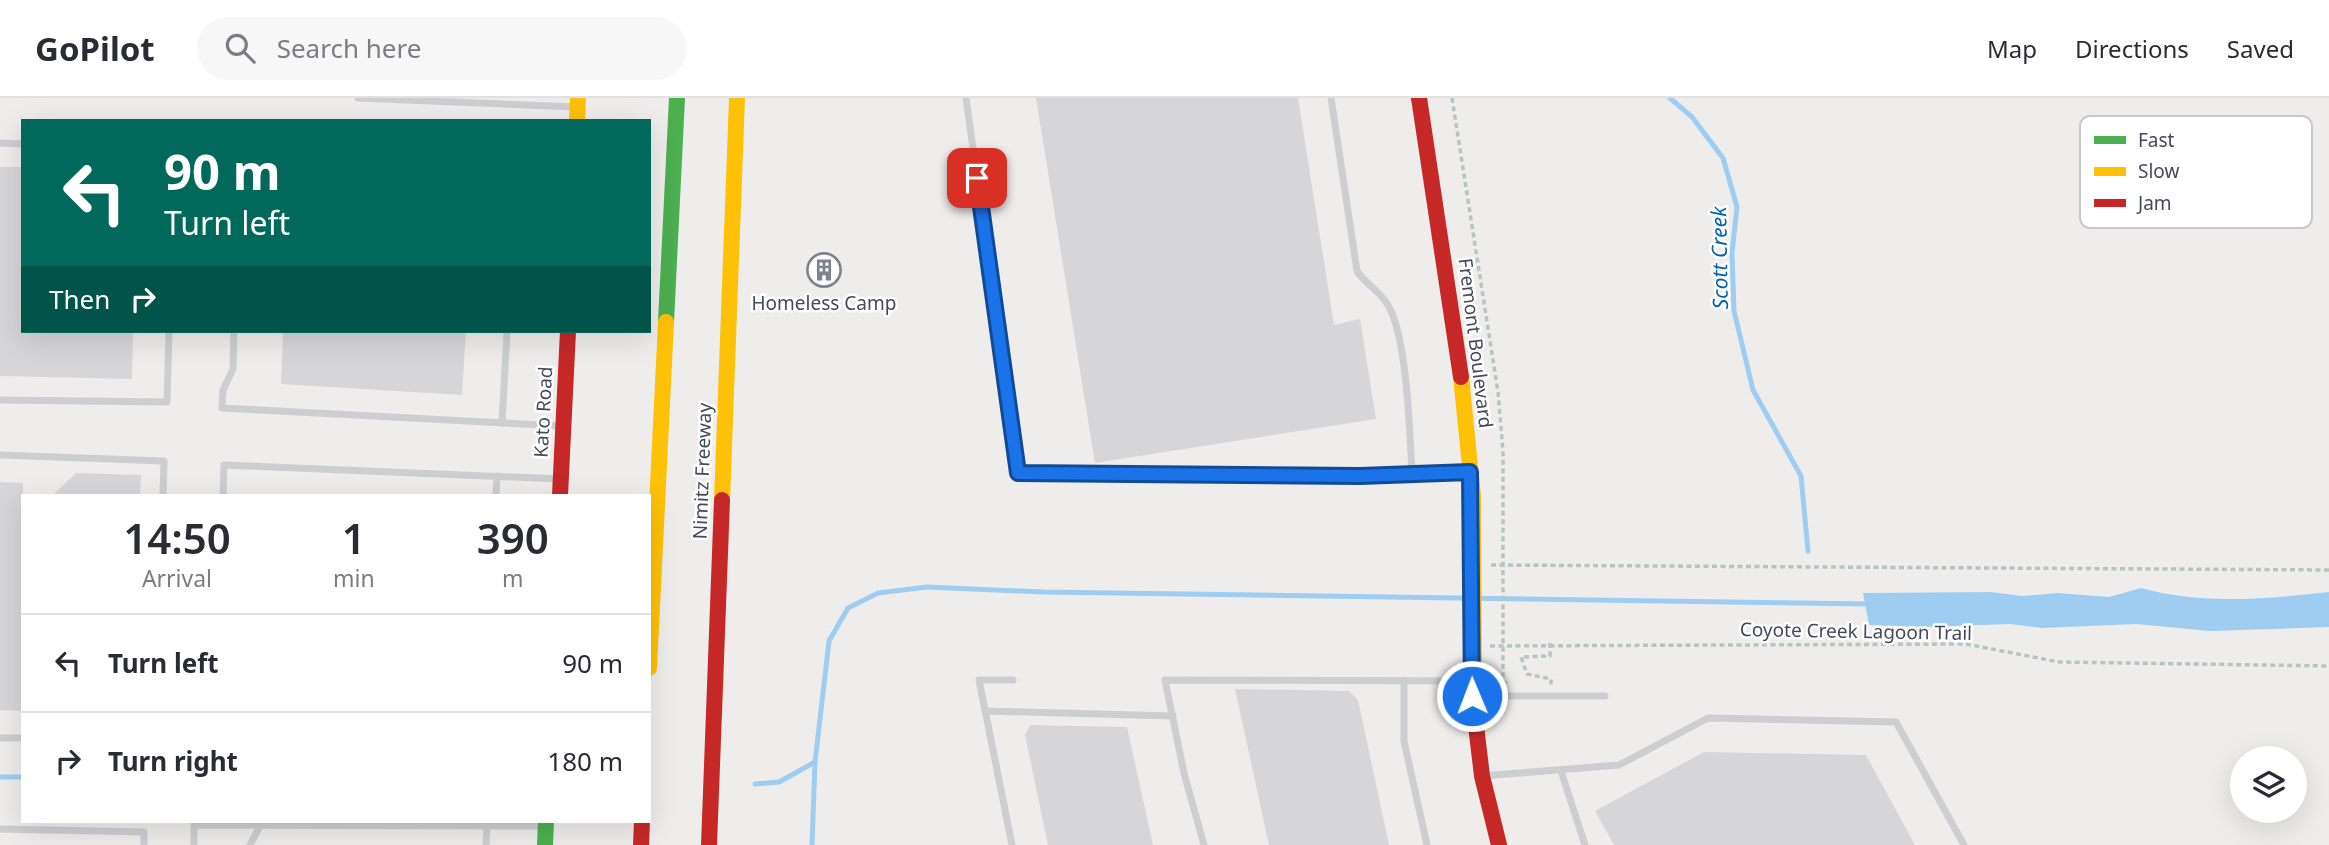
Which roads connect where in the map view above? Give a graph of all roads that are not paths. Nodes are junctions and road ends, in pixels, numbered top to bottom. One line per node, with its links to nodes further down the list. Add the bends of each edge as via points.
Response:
1 (358, 98): 7 (lane)
2 (677, 98): 25 (main road)
3 (737, 98): 47 (main road, Nimitz Freeway)
4 (966, 98): 19 (lane, via 1018,473)
5 (1331, 98): 19 (lane, via 1357,271 1385,299 1394,320 1405,379)
6 (1419, 98): 18 (main road, Fremont Boulevard, via 1456,331)
7 (577, 108)
8 (0, 143): 9 (lane)
9 (21, 144)
10 (169, 333): 14 (lane, via 167,402)
11 (234, 333): 15 (lane, via 233,369 223,390 222,408)
12 (507, 333): 15 (lane)
13 (568, 333): 16 (main road, Kato Road)
14 (0, 400)
15 (502, 423): 16 (lane)
16 (563, 426): 21 (main road, Kato Road)
17 (0, 455): 22 (lane, via 164,461)
18 (1470, 472): 19 (lane); 28 (main road, Fremont Boulevard)
19 (1412, 474)
20 (497, 476): 21 (lane); 23 (lane, via 224,465); 24 (lane)
21 (560, 487)
22 (163, 494)
23 (223, 494)
24 (496, 494)
25 (651, 627)
26 (1013, 680): 30 (lane, via 979,680)
27 (1404, 680): 28 (lane); 31 (lane, via 1165,680); 50 (lane, via 1404,741)
28 (1472, 688): 29 (lane); 35 (main road, Fremont Boulevard)
29 (1605, 696)
30 (985, 711): 31 (lane); 48 (lane)
31 (1172, 716): 49 (lane)
32 (21, 737): 33 (lane)
33 (0, 738)
34 (1561, 771): 35 (lane); 52 (lane); 53 (lane, via 1619,765 1708,719 1896,722)
35 (1482, 776): 51 (main road, Fremont Boulevard)
36 (546, 823): 39 (lane); 45 (main road)
37 (642, 823): 46 (main road)
38 (260, 825): 39 (lane); 42 (lane, via 194,825); 43 (lane)
39 (486, 826): 44 (lane)
40 (0, 829): 41 (lane, via 145,832)
41 (144, 845)
42 (194, 845)
43 (250, 845)
44 (486, 845)
45 (545, 845)
46 (640, 845)
47 (709, 845)
48 (1012, 845)
49 (1204, 845)
50 (1427, 845)
51 (1499, 845)
52 (1585, 845)
53 (1964, 845)

